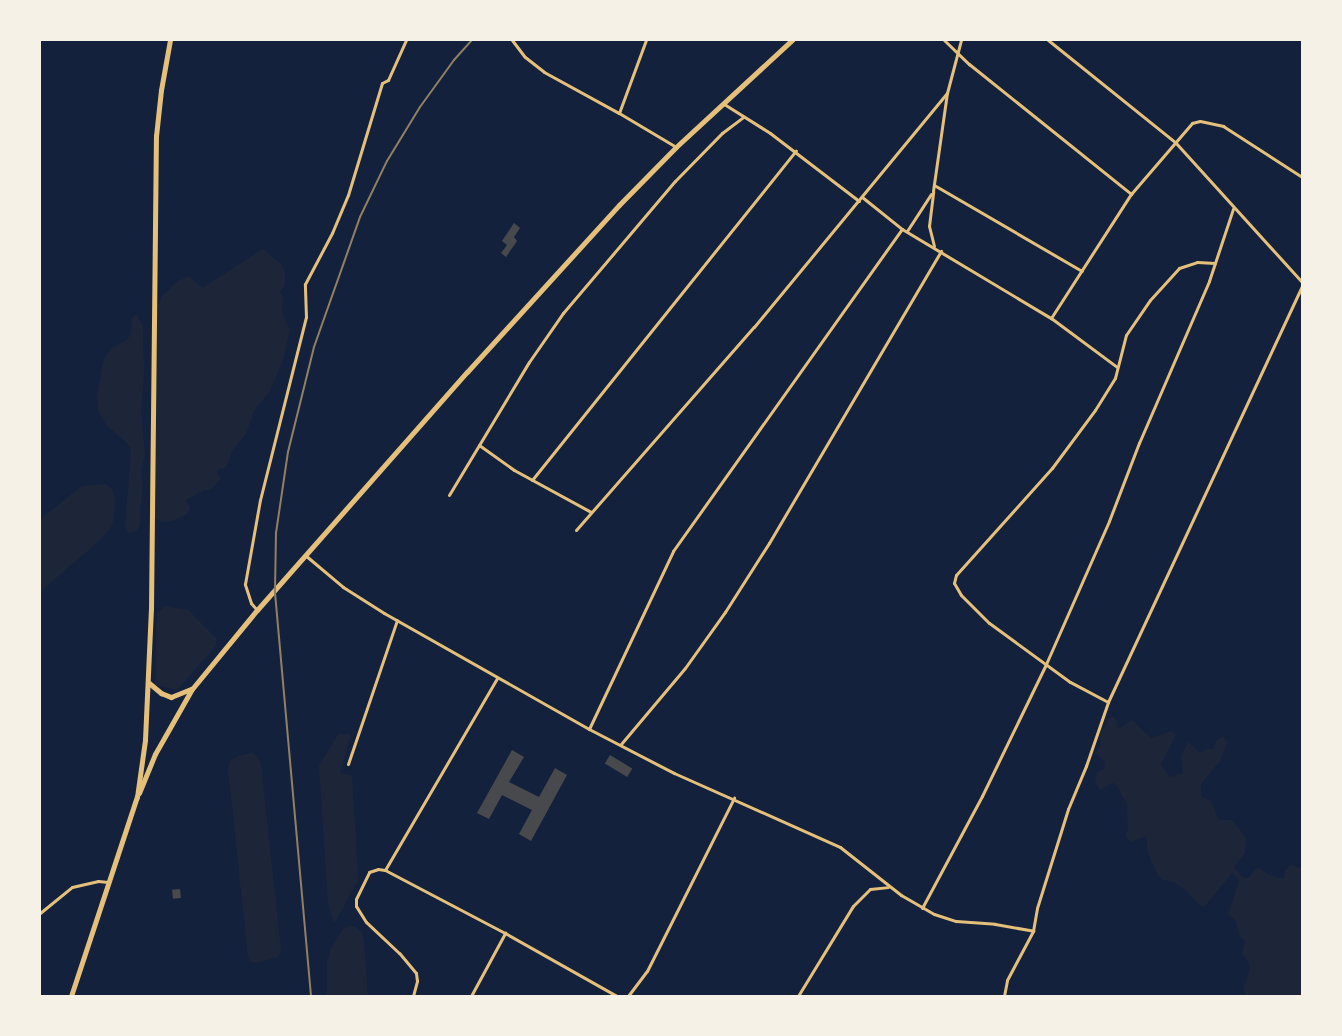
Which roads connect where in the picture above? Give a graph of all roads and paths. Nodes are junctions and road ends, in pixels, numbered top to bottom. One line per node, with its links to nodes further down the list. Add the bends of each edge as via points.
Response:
1 (170, 40): 44 (main road, via 156,136)
2 (406, 40): 40 (street, via 388,80 382,83 348,195 305,284 306,317 260,500 245,584)
3 (512, 40): 12 (street, via 525,57 544,72)
4 (646, 40): 12 (street)
5 (792, 40): 11 (main road)
6 (944, 40): 9 (street)
7 (961, 40): 9 (street)
8 (1048, 40): 14 (street)
9 (957, 54): 10 (street); 20 (street)
10 (948, 93): 18 (street); 21 (street)
11 (724, 104): 13 (street); 15 (main road)
12 (619, 113): 15 (street)
13 (743, 117): 16 (street); 34 (street, via 722,133 675,181 563,313)
14 (1175, 142): 17 (street, via 1192,123 1212,123 1238,134); 20 (street); 23 (street)
15 (676, 147): 39 (main road, via 618,205)
16 (796, 151): 22 (street); 35 (street)
17 (1302, 177)
18 (934, 185): 19 (street); 29 (street)
19 (933, 191): 25 (street); 26 (street, via 929,226)
20 (1130, 194): 29 (street)
21 (862, 197): 22 (street); 24 (street)
22 (858, 201): 37 (street, via 754,327)
23 (1233, 209): 28 (street); 30 (street)
24 (902, 229): 25 (street); 47 (street, via 673,551)
25 (907, 231): 26 (street)
26 (934, 247): 27 (street)
27 (941, 251): 32 (street); 48 (street, via 725,612 686,668)
28 (1215, 263): 33 (street, via 1186,264 1171,275 1134,321 1126,335); 42 (street, via 1109,521)
29 (1082, 271): 32 (street)
30 (1302, 282)
31 (1302, 286): 46 (street)
32 (1051, 318): 33 (street)
33 (1117, 368): 42 (street, via 1115,378 1095,410 1052,468 956,575 954,583 961,595 990,623)
34 (479, 445): 35 (street); 36 (street)
35 (532, 480): 37 (street)
36 (449, 495)
37 (591, 512): 38 (street)
38 (576, 530)
39 (305, 556): 40 (main road); 41 (street, via 343,587)
40 (256, 610): 45 (main road)
41 (397, 620): 43 (street); 49 (street)
42 (1046, 664): 46 (street, via 1070,682); 55 (street, via 982,796)
43 (497, 678): 47 (street); 52 (street)
44 (148, 683): 45 (main road, via 171,697); 50 (main road, via 146,740)
45 (192, 689): 50 (main road, via 155,754)
46 (1108, 702): 57 (street, via 1068,809)
47 (589, 729): 48 (street)
48 (621, 744): 51 (street, via 674,774)
49 (348, 764)
50 (137, 797): 53 (main road)
51 (734, 798): 54 (street, via 840,847); 63 (street, via 647,971)
52 (385, 870): 58 (street); 60 (street, via 369,872 356,906 366,922 416,973)
53 (108, 882): 56 (street, via 98,881 72,888); 59 (main road)
54 (889, 887): 55 (street); 64 (street, via 870,889 853,906)
55 (922, 908): 57 (street, via 945,919)
56 (40, 913)
57 (1033, 930): 65 (street, via 1007,980)
58 (506, 933): 61 (street); 62 (street)
59 (70, 996)
60 (413, 996)
61 (471, 996)
62 (617, 996)
63 (628, 996)
64 (798, 996)
65 (1004, 996)

